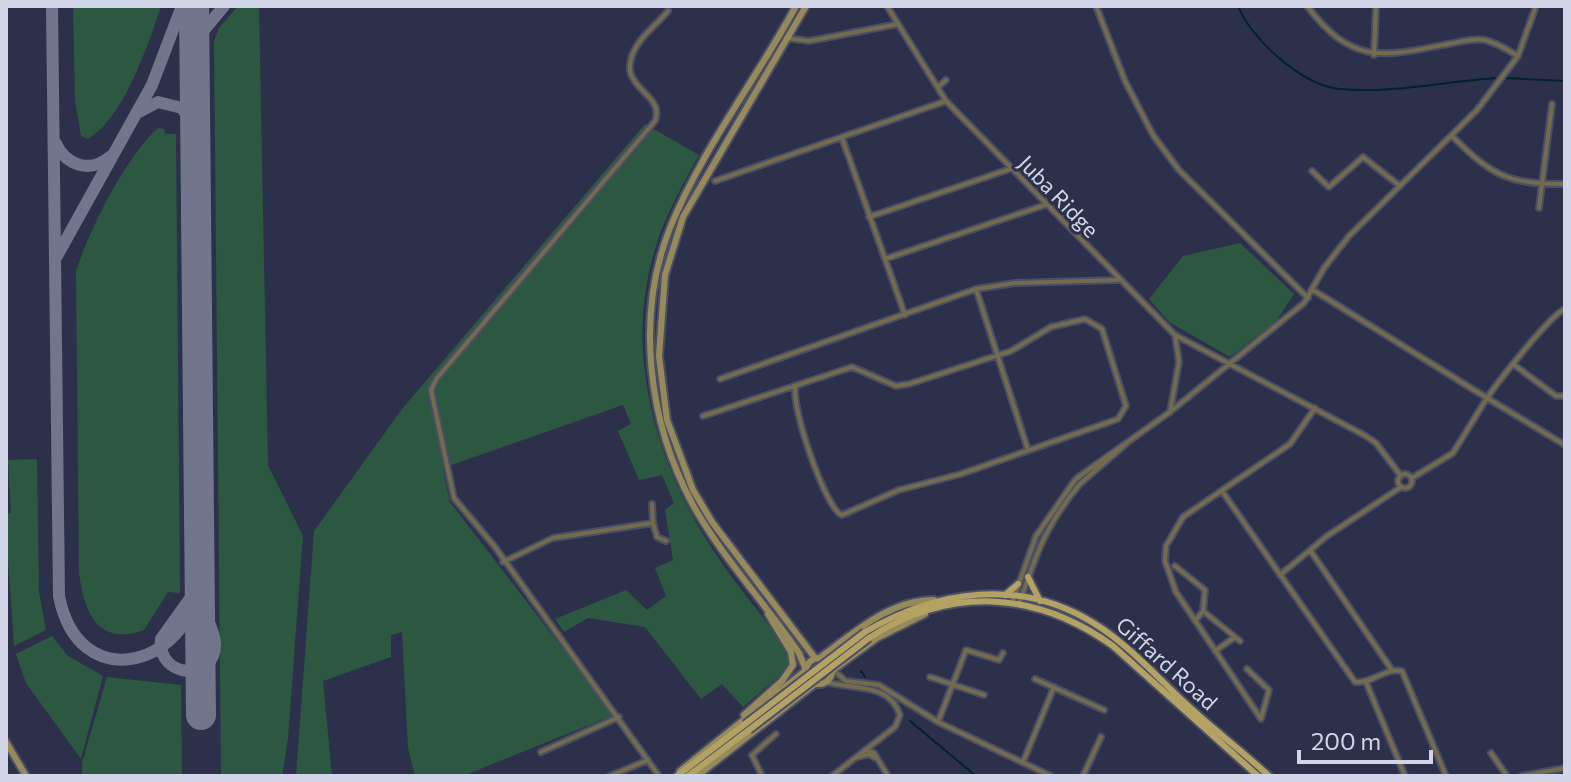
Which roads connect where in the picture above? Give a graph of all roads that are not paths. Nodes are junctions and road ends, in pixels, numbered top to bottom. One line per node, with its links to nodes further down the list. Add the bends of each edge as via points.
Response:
1 (796, 6): 66 (main road, via 672,224 652,317 653,385 677,470 702,519)
2 (806, 6): 10 (main road)
3 (887, 6): 9 (street, Juba Ridge)
4 (1096, 6): 32 (street, via 1153,135 1179,170)
5 (1307, 6): 11 (street, via 1345,45)
6 (1376, 6): 11 (street)
7 (1536, 6): 12 (street)
8 (668, 11): 57 (street, via 637,46 630,70 636,87 656,102 655,121 431,390 454,498)
9 (898, 24): 10 (street, via 809,41); 14 (street, Juba Ridge)
10 (786, 38): 71 (main road, via 679,226 665,275 659,356 667,420 693,490 717,529)
11 (1374, 55): 12 (street, via 1482,39)
12 (1518, 56): 17 (street)
13 (946, 80): 14 (street)
14 (938, 87): 15 (street, Juba Ridge)
15 (946, 101): 18 (street); 19 (street, Juba Ridge)
16 (1552, 104): 22 (street)
17 (1452, 136): 22 (street, via 1499,176); 24 (street)
18 (842, 138): 21 (street); 27 (street)
19 (1010, 169): 25 (street, Juba Ridge); 27 (street)
20 (1312, 171): 24 (street, via 1329,187 1363,157)
21 (715, 181)
22 (1541, 184): 23 (street); 26 (street)
23 (1565, 184)
24 (1400, 186): 31 (street, via 1333,254)
25 (1045, 205): 28 (street); 29 (street, Juba Ridge)
26 (1539, 208)
27 (869, 217): 28 (street)
28 (885, 259): 34 (street)
29 (1118, 280): 30 (street); 35 (street, Juba Ridge)
30 (976, 289): 34 (street); 36 (street)
31 (1313, 290): 32 (street); 42 (street)
32 (1308, 298): 37 (street)
33 (1565, 309): 38 (street)
34 (905, 315): 39 (street)
35 (1175, 335): 37 (street, Juba Ridge); 44 (street, via 1179,362)
36 (996, 356): 40 (street, via 896,386 852,367); 48 (street); 48 (street, via 1051,327 1085,319 1102,329 1111,352 1126,406 1118,419)
37 (1231, 362): 43 (street, Juba Ridge); 44 (street)
38 (1513, 364): 41 (street, via 1556,396); 42 (street)
39 (720, 379)
40 (796, 386): 45 (street); 48 (street, via 793,401 830,505 839,515 899,490)
41 (1565, 396)
42 (1487, 398): 47 (street); 50 (street, via 1453,453)
43 (1315, 408): 49 (street, Juba Ridge, via 1376,443); 52 (street, via 1290,444)
44 (1170, 412): 46 (street)
45 (703, 416)
46 (1128, 442): 60 (street, via 1080,484 1047,527); 61 (street, via 1076,479 1036,536)
47 (1564, 442)
48 (1028, 450)
49 (1401, 476): 50 (street); 51 (street)
50 (1412, 478): 51 (street, via 1410,487)
51 (1401, 487): 56 (street)
52 (1222, 491): 59 (street); 68 (street, via 1183,517 1166,546 1168,573)
53 (652, 504): 54 (street)
54 (653, 523): 55 (street, via 657,537); 57 (street, via 553,538)
55 (666, 541)
56 (1310, 550): 59 (street); 75 (street)
57 (503, 562): 85 (street)
58 (1175, 566): 67 (street, via 1205,590)
59 (1280, 575): 79 (street, via 1350,676)
60 (1028, 577): 63 (street); 64 (main road)
61 (1018, 584): 62 (main road); 63 (street)
62 (1004, 595): 63 (main road, Giffard Road); 65 (main road, Giffard Road)
63 (1017, 600): 64 (main road, Giffard Road); 65 (main road, Giffard Road); 111 (main road, Giffard Road, via 1066,617 1113,646)
64 (1040, 601): 112 (main road, Giffard Road, via 1086,619 1117,640)
65 (936, 603): 71 (main road, Giffard Road, via 912,602 872,619); 74 (main road, Giffard Road); 87 (main road, Giffard Road, bridge, via 867,635)
66 (766, 607): 73 (main road); 87 (main road, via 793,665 748,710)
67 (1203, 611): 68 (street); 69 (street, via 1238,639)
68 (1195, 621): 69 (street)
69 (1215, 651): 72 (street, via 1261,719 1269,690)
70 (1003, 653): 81 (street, via 999,660 966,650)
71 (818, 658): 73 (main road); 74 (main road)
72 (1247, 669)
73 (806, 670): 80 (main road); 87 (main road, Giffard Road)
74 (833, 670): 78 (main road); 86 (street, via 846,681 879,685)
75 (1392, 670): 79 (street); 114 (street, via 1402,671 1406,678)
76 (930, 677): 81 (street)
77 (1035, 679): 82 (street)
78 (826, 682): 80 (main road); 91 (street, via 875,689 897,708 900,718 895,727)
79 (1366, 682): 113 (street)
80 (815, 684): 99 (main road)
81 (953, 685): 83 (street); 86 (street)
82 (1054, 687): 84 (street); 97 (street)
83 (984, 695)
84 (1104, 710)
85 (619, 717): 92 (street); 94 (street)
86 (938, 722): 97 (street)
87 (745, 725): 103 (main road, Giffard Road); 104 (main road, Giffard Road)
88 (776, 734): 106 (street, via 752,755)
89 (1101, 737): 110 (street)
90 (6, 742): 100 (main road)
91 (863, 751): 95 (street); 96 (street, via 874,753)
92 (541, 752)
93 (1491, 753): 115 (street)
94 (649, 760): 101 (street); 102 (street)
95 (852, 760): 96 (street, via 869,754); 107 (street)
96 (879, 762): 108 (street)
97 (1023, 762): 109 (street)
98 (1565, 768): 116 (street)
99 (708, 772): 105 (main road)
100 (26, 776)
101 (610, 776)
102 (659, 776)
103 (676, 776)
104 (688, 776)
105 (697, 776)
106 (762, 776)
107 (832, 776)
108 (888, 776)
109 (1051, 776)
110 (1083, 776)
111 (1258, 776)
112 (1269, 776)
113 (1405, 776)
114 (1446, 776)
115 (1507, 776)
116 (1522, 776)

